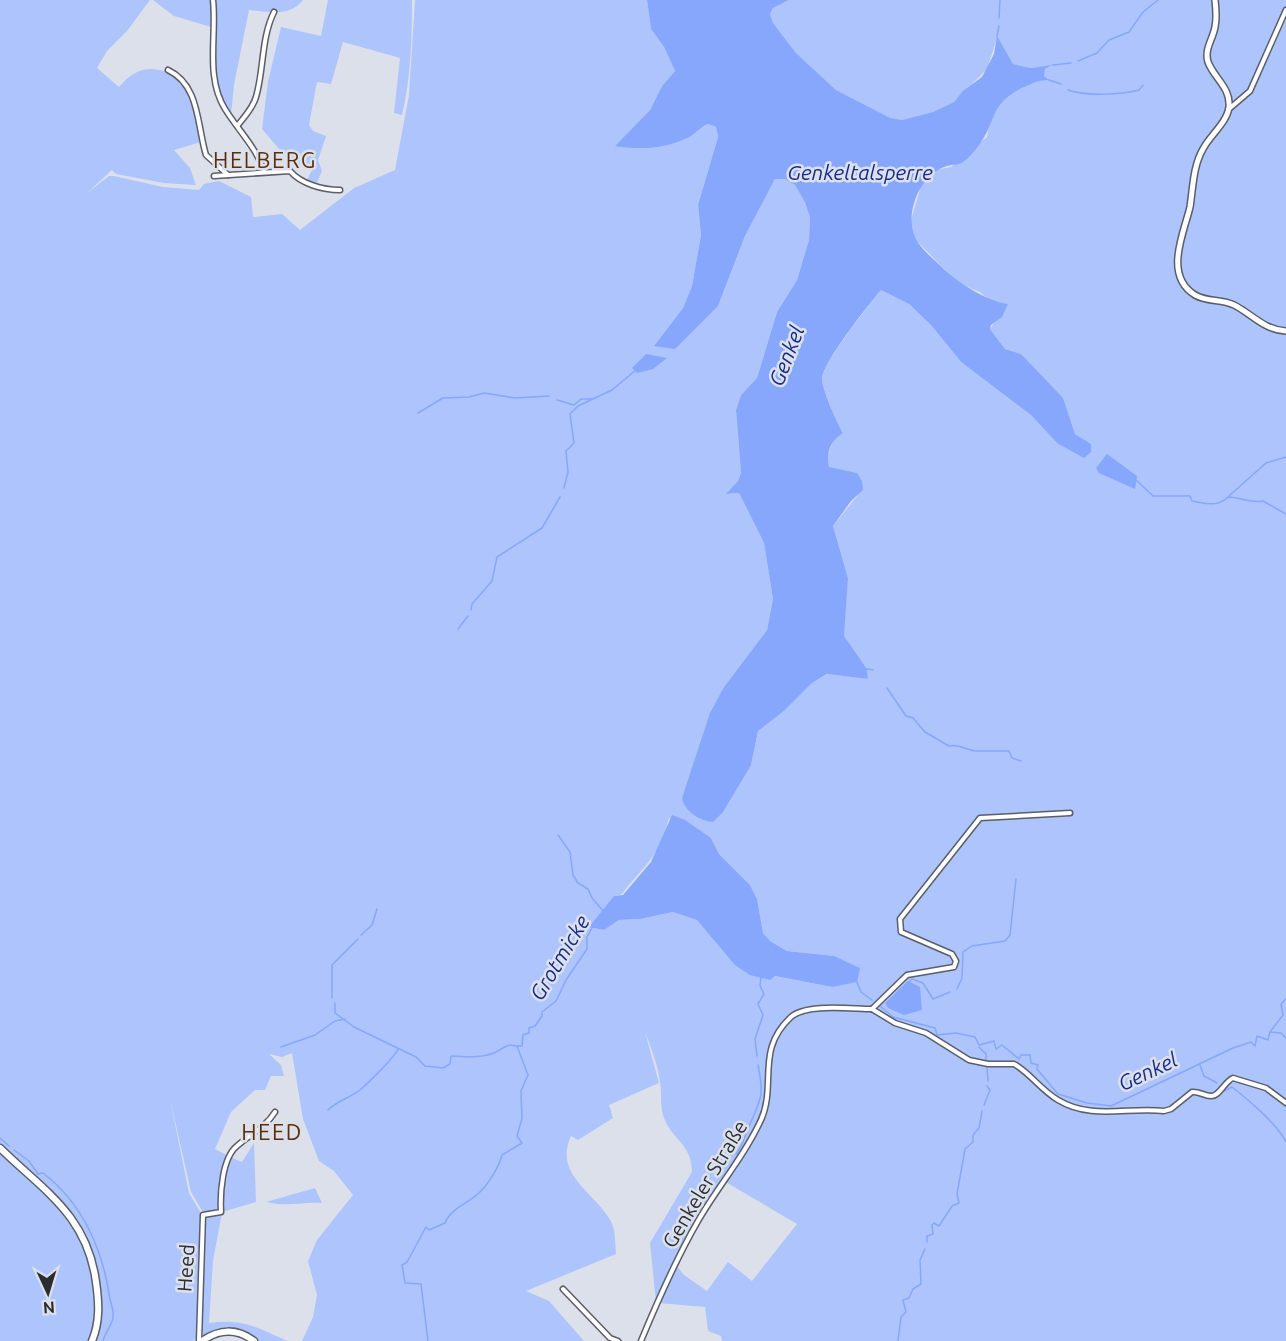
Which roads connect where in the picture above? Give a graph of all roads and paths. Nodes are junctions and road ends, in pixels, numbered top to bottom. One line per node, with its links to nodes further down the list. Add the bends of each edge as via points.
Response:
1 (213, 0): 7 (street, via 213,69 224,109)
2 (1215, 0): 6 (street, via 1216,26 1208,63 1223,85)
3 (1286, 10): 6 (street, via 1250,91)
4 (274, 12): 7 (street, via 257,96)
5 (168, 70): 9 (street, via 186,84 206,155)
6 (1228, 111): 12 (street, via 1202,150 1196,167 1178,243 1179,272 1195,295 1235,305 1265,326)
7 (238, 125): 8 (street)
8 (264, 171): 9 (street); 11 (street, via 290,171 296,179)
9 (229, 175): 10 (street)
10 (214, 176)
11 (340, 190)
12 (1286, 331)
13 (1070, 813): 14 (street, via 980,818 900,920 902,932 952,954 954,967 907,975)
14 (872, 1009): 15 (street, via 895,1023 926,1033 969,1060 1014,1064 1047,1093 1078,1109 1164,1111 1192,1092 1217,1094 1233,1078 1266,1088); 23 (street, Genkeler Straße, via 806,1011 792,1016 773,1043 768,1056 762,1118 744,1153 699,1219)
15 (1286, 1103)
16 (275, 1112): 20 (street, Heed, via 229,1156 220,1190 221,1212 203,1215)
17 (0, 1148): 19 (main road, via 61,1204 83,1235 96,1277 99,1307)
18 (563, 1289): 22 (street, via 610,1338)
19 (92, 1341)
20 (201, 1341): 21 (main road, via 231,1331)
21 (254, 1341)
22 (618, 1341)
23 (641, 1341)

